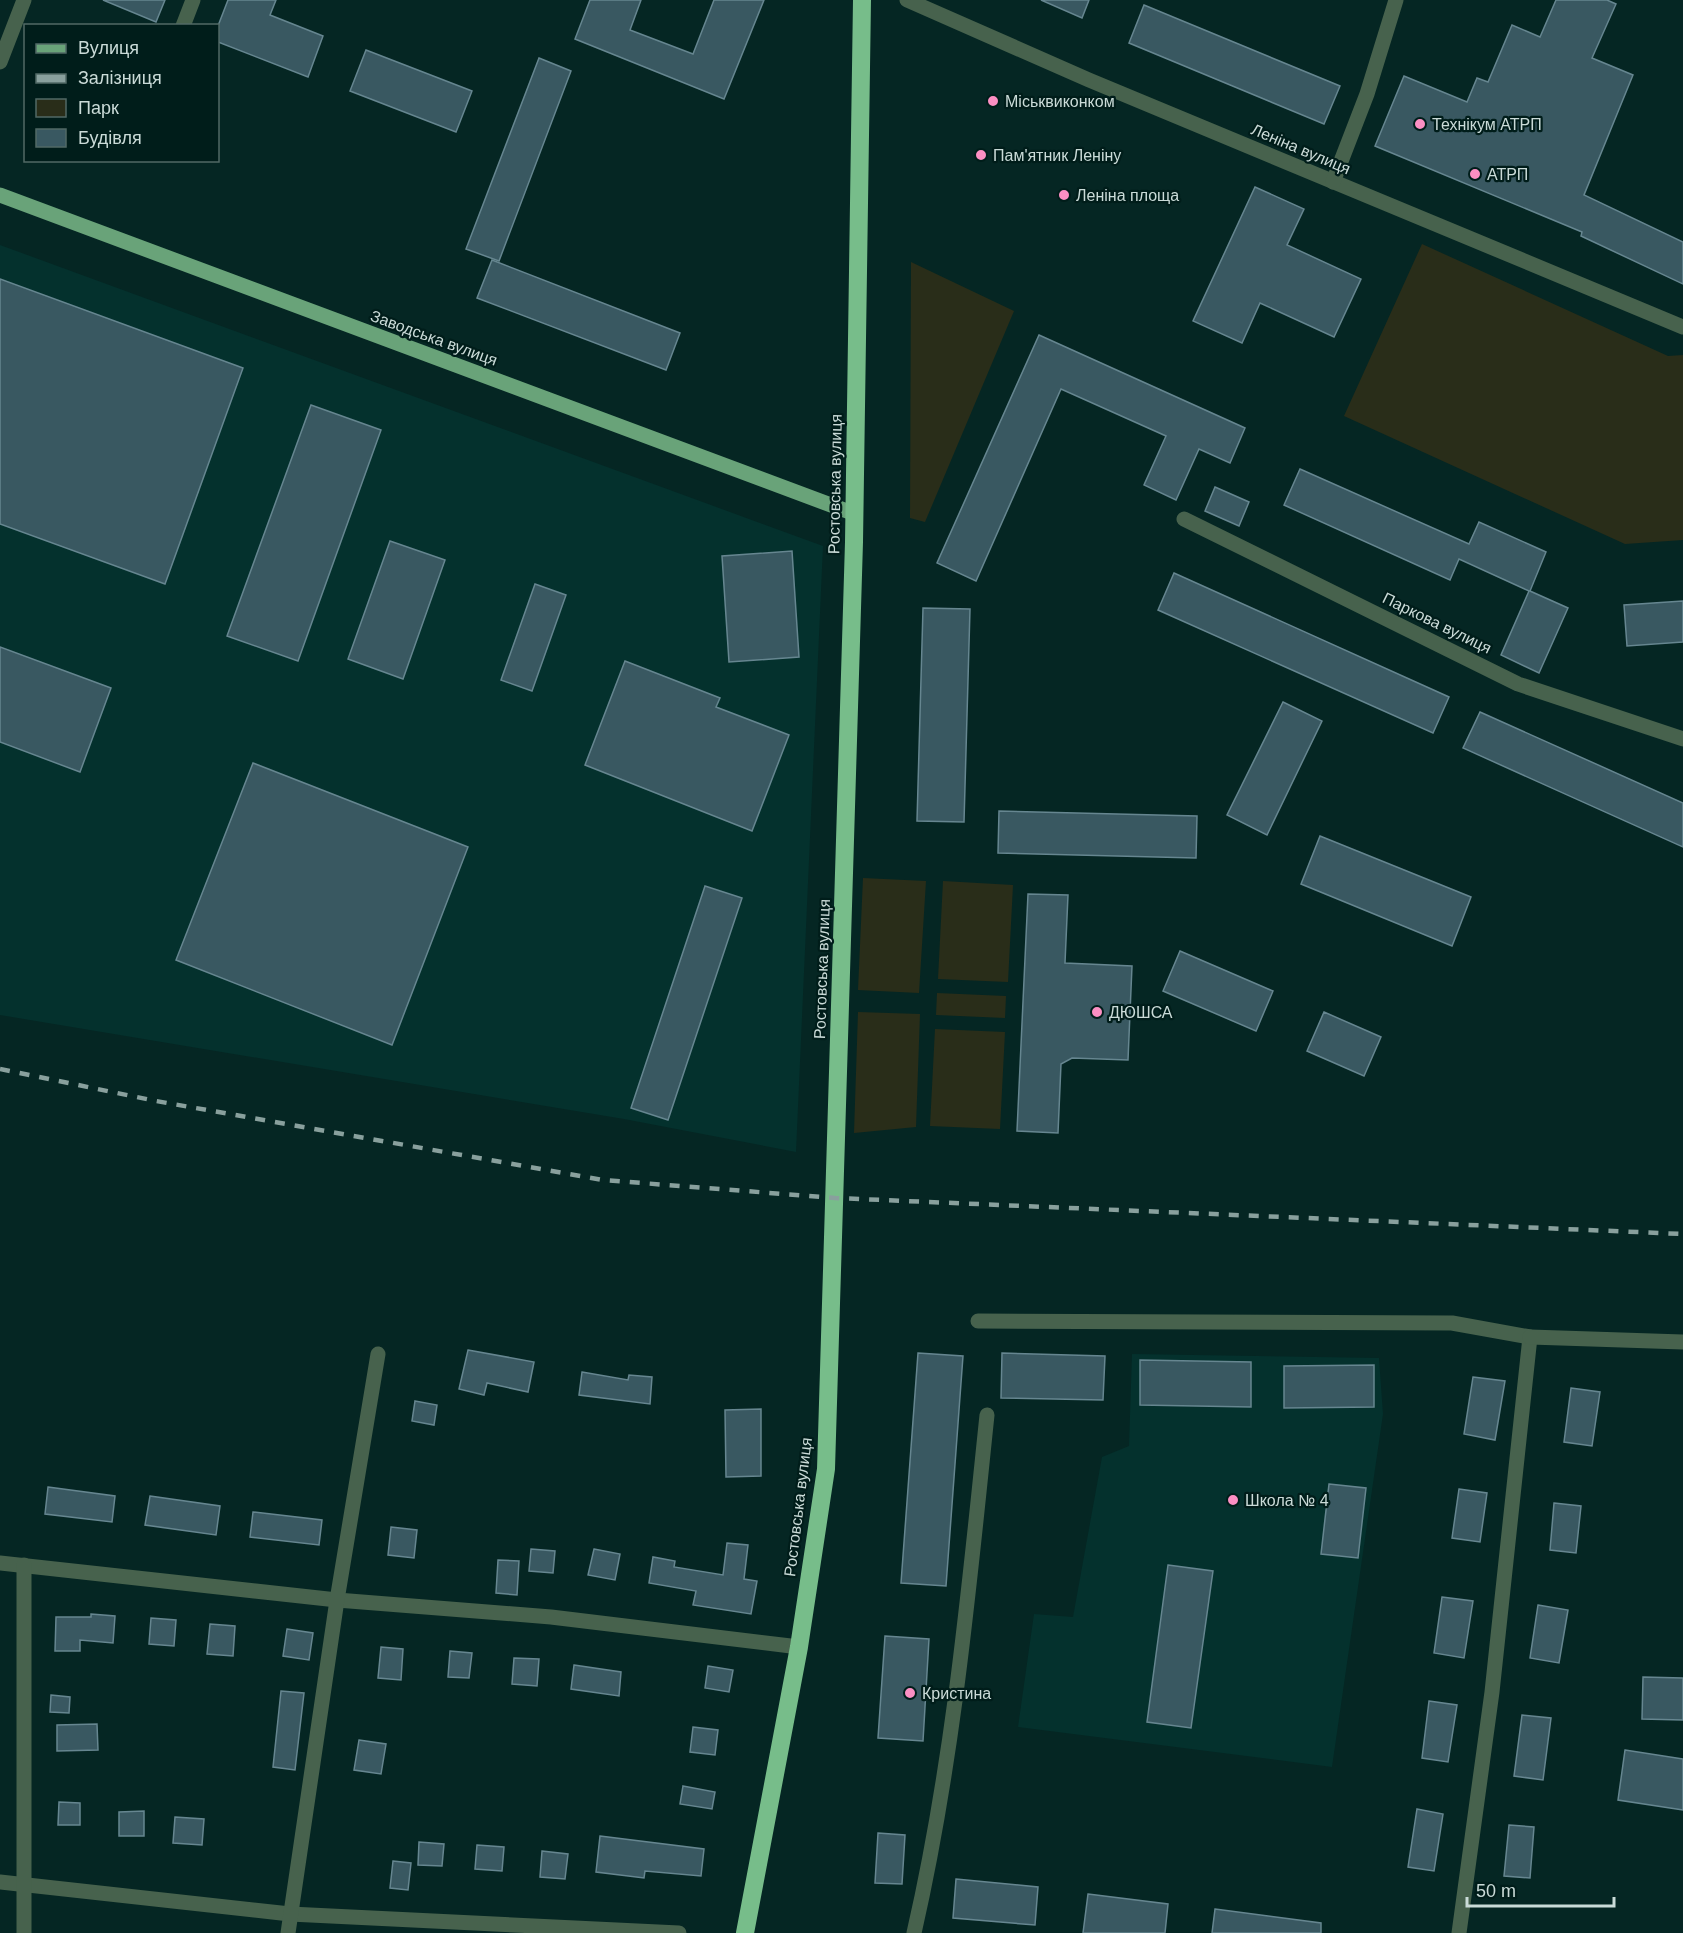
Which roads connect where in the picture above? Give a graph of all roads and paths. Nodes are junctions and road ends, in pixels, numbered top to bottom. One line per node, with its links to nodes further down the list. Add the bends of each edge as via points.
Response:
1 (24, 0): 7 (street)
2 (193, 0): 6 (street)
3 (862, 0): 11 (highway, Ростовська вулиця)
4 (907, 0): 8 (street, Леніна вулиця)
5 (1396, 0): 8 (street, via 1367,94)
6 (184, 24)
7 (0, 62)
8 (1333, 182): 10 (street, Леніна вулиця)
9 (0, 195): 11 (main road, Заводська вулиця)
10 (1683, 327)
11 (855, 514): 22 (highway, Ростовська вулиця, via 826,1469)
12 (1184, 519): 13 (street, Паркова вулиця, via 1518,684)
13 (1683, 739)
14 (978, 1321): 15 (street, via 1452,1323)
15 (1530, 1337): 16 (street); 31 (street, via 1492,1692)
16 (1683, 1342)
17 (378, 1354): 21 (street)
18 (987, 1415): 30 (street, via 962,1640 932,1856)
19 (0, 1563): 20 (street)
20 (24, 1565): 21 (street); 24 (street)
21 (337, 1600): 22 (street, via 551,1617); 25 (street)
22 (799, 1647): 29 (highway, Ростовська вулиця)
23 (0, 1882): 24 (street)
24 (26, 1884): 25 (street); 26 (street)
25 (290, 1914): 27 (street); 28 (street)
26 (24, 1933)
27 (288, 1933)
28 (679, 1933)
29 (745, 1933)
30 (914, 1933)
31 (1459, 1933)

